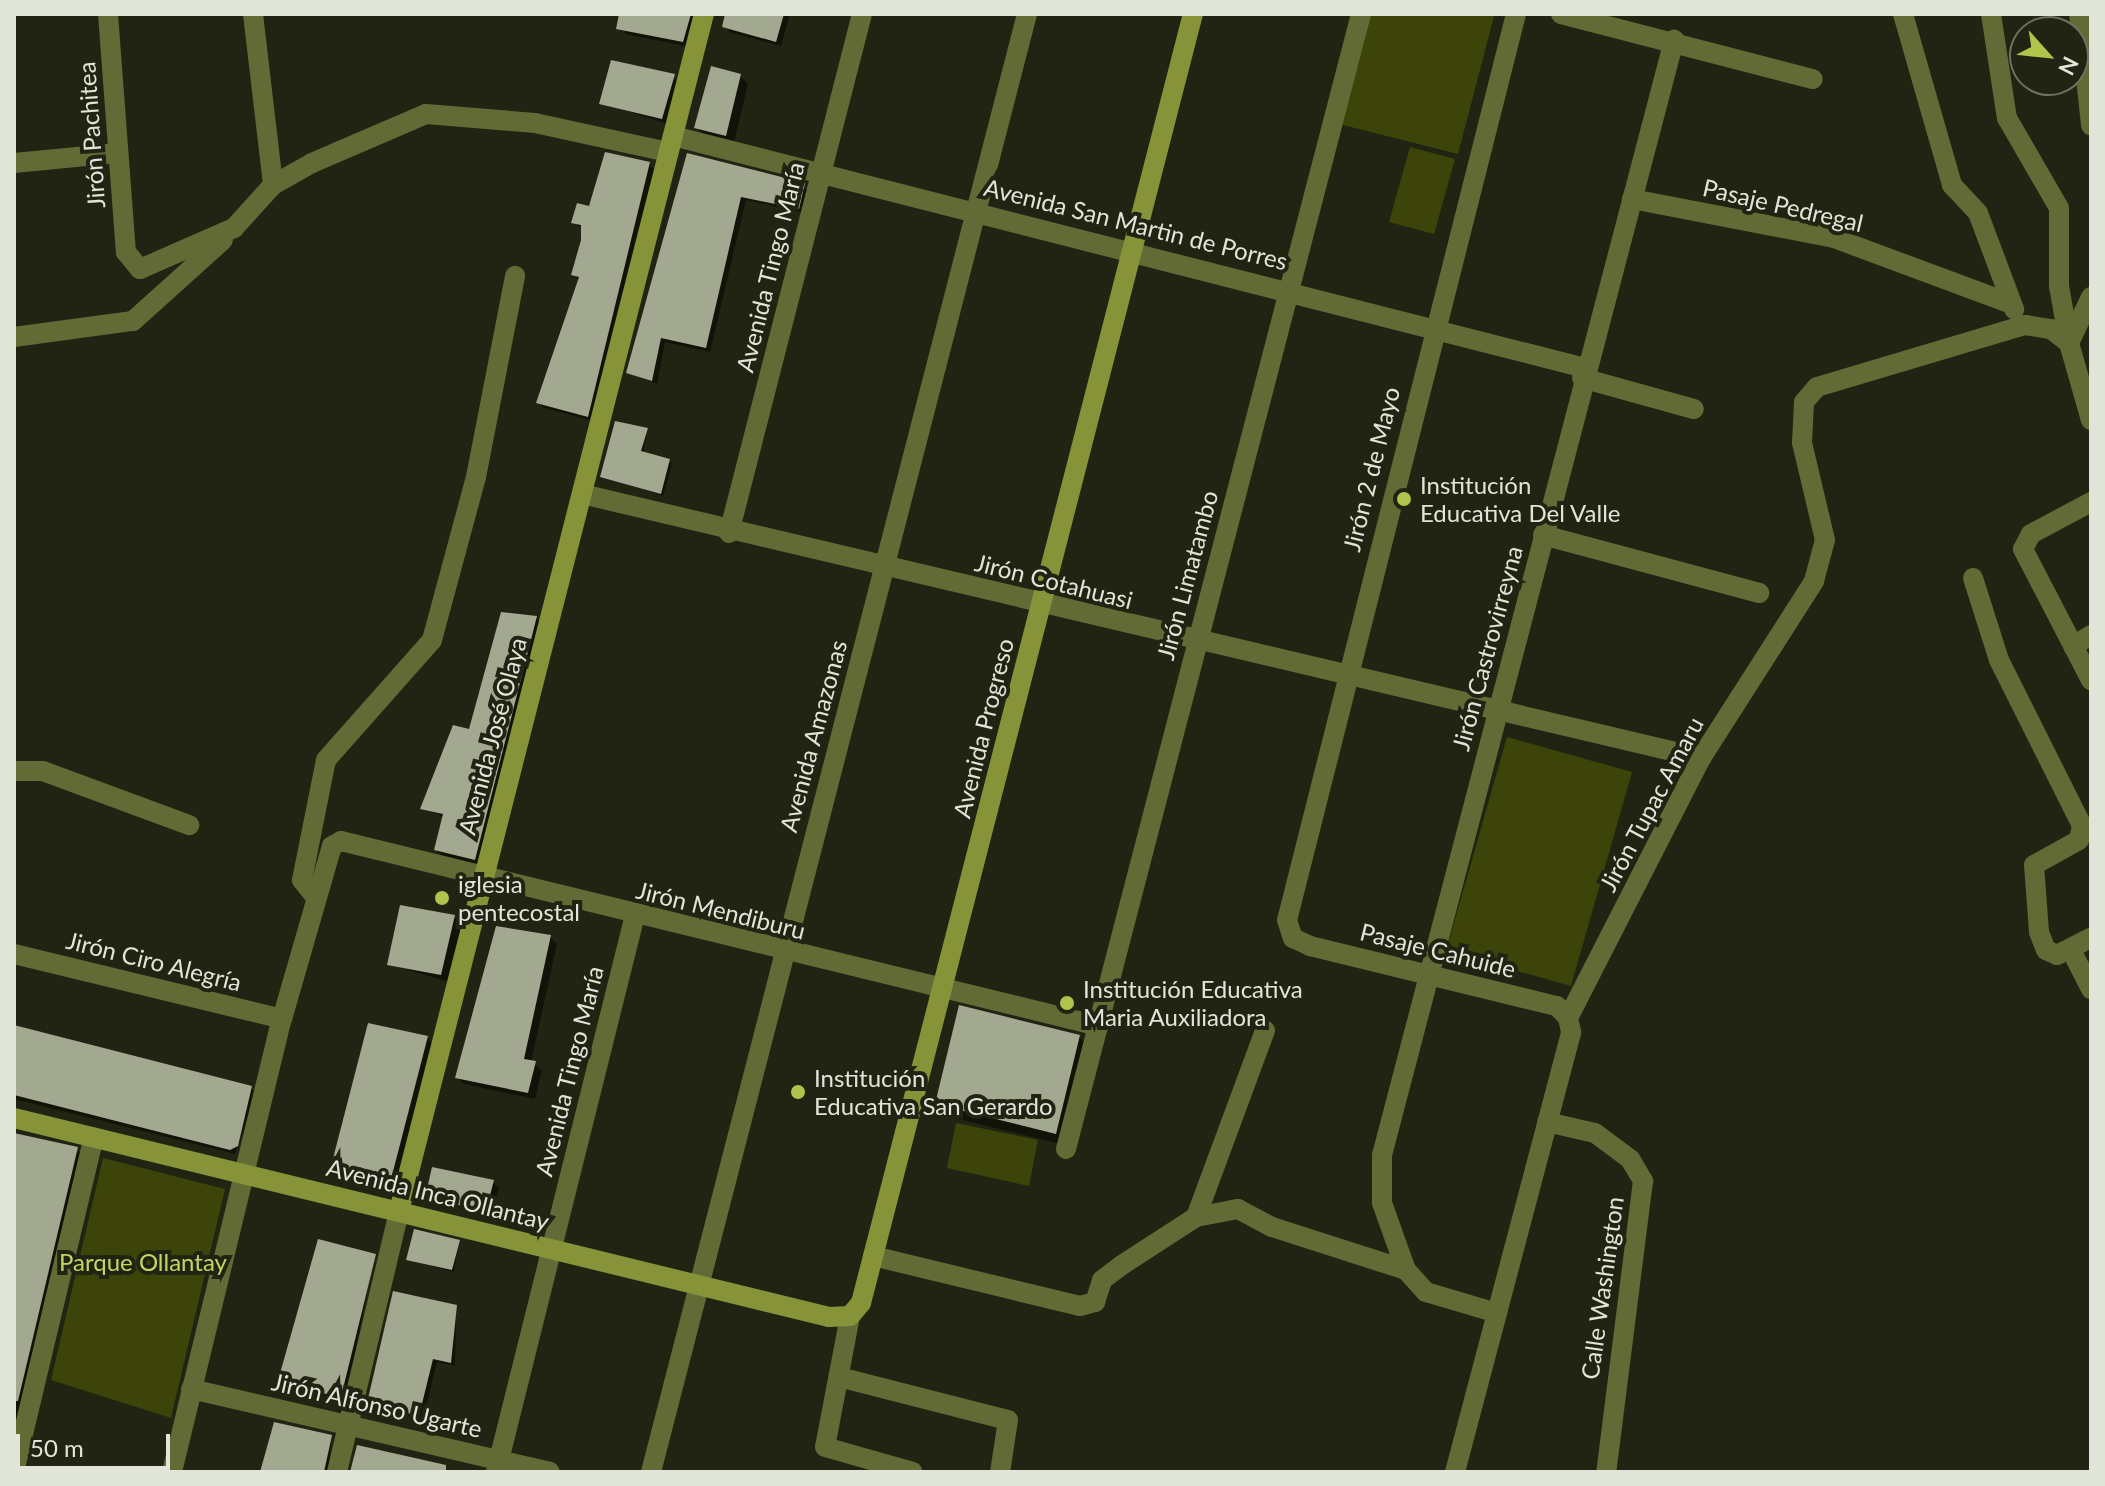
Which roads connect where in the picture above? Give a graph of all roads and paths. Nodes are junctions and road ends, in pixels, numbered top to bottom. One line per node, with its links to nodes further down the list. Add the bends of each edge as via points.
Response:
1 (108, 14): 17 (street, Jirón Pachitea)
2 (253, 14): 20 (street)
3 (704, 14): 16 (street, Avenida José Olaya)
4 (862, 14): 19 (street, Avenida Tingo María)
5 (1027, 14): 22 (street, Avenida Amazonas)
6 (1193, 14): 24 (street, Avenida Progreso)
7 (1361, 14): 26 (street, Jirón Limatambo)
8 (1516, 14): 30 (street, Jirón 2 de Mayo)
9 (1561, 14): 13 (street)
10 (1903, 14): 28 (street, via 1952,185 1978,213)
11 (1991, 14): 32 (street, via 2007,118 2059,208 2059,286)
12 (2079, 14): 15 (street)
13 (1674, 40): 14 (street); 21 (street, Jirón Castrovirreyna)
14 (1813, 79)
15 (2091, 125)
16 (670, 144): 19 (street, Avenida San Martin de Porres); 20 (street, Avenida San Martin de Porres, via 535,123 426,114); 36 (street, Avenida José Olaya)
17 (117, 153): 18 (street); 23 (street, Jirón Pachitea, via 126,252 140,269)
18 (14, 163)
19 (821, 174): 22 (street, Avenida San Martin de Porres); 38 (street, Avenida Tingo María)
20 (273, 185): 23 (street)
21 (1632, 199): 28 (street, Pasaje Pedregal, via 1834,238); 33 (street, Jirón Castrovirreyna)
22 (976, 210): 24 (street, Avenida San Martin de Porres); 40 (street, Avenida Amazonas)
23 (234, 228): 31 (street, via 133,321)
24 (1133, 249): 26 (street, Avenida San Martin de Porres); 43 (street, Avenida Progreso)
25 (515, 276): 54 (street, via 476,477 432,640 326,760 303,868)
26 (1288, 290): 30 (street, Avenida San Martin de Porres); 45 (street, Jirón Limatambo)
27 (2091, 297): 32 (street)
28 (2009, 303): 29 (street)
29 (2025, 325): 32 (street, via 2051,329); 50 (street, Jirón Tupac Amaru, via 1817,387 1804,402 1802,443 1825,540 1814,581)
30 (1434, 328): 33 (street, Avenida San Martin de Porres); 47 (street, Jirón 2 de Mayo)
31 (14, 337)
32 (2069, 343): 35 (street)
33 (1583, 373): 34 (street, Avenida San Martin de Porres); 39 (street, Jirón Castrovirreyna)
34 (1694, 409)
35 (2091, 420)
36 (582, 494): 38 (street, Jirón Cotahuasi); 53 (street, Avenida José Olaya)
37 (2091, 502): 46 (street, via 2031,534 2023,549)
38 (729, 533): 40 (street, Jirón Cotahuasi)
39 (1543, 535): 42 (street); 49 (street, Jirón Castrovirreyna)
40 (885, 567): 43 (street, Jirón Cotahuasi); 59 (street, Avenida Amazonas)
41 (1973, 578): 58 (street, via 1999,660 2082,826 2079,840 2031,872 2046,950)
42 (1759, 593)
43 (1042, 604): 45 (street, Jirón Cotahuasi); 63 (street, Avenida Progreso)
44 (2091, 635): 46 (street)
45 (1195, 643): 47 (street, Jirón Cotahuasi); 66 (street, Jirón Limatambo)
46 (2073, 646): 48 (street)
47 (1344, 679): 49 (street, Jirón Cotahuasi); 56 (street, Jirón 2 de Mayo, via 1287,920)
48 (2091, 680)
49 (1496, 714): 50 (street, Jirón Cotahuasi); 61 (street, Jirón Castrovirreyna)
50 (1701, 758): 64 (street, Jirón Tupac Amaru)
51 (14, 771): 52 (street, via 43,771)
52 (189, 825)
53 (482, 877): 54 (street, Jirón Mendiburu, via 341,841 332,846); 55 (street, Jirón Mendiburu); 73 (street, Avenida José Olaya)
54 (314, 895): 65 (street)
55 (635, 915): 59 (street, Jirón Mendiburu); 75 (street, Avenida Tingo María)
56 (1293, 938): 61 (street, Pasaje Cahuide)
57 (2091, 938): 58 (street)
58 (2071, 950): 62 (street)
59 (783, 952): 63 (street, Jirón Mendiburu); 78 (street, Avenida Amazonas)
60 (14, 954): 65 (street, Jirón Ciro Alegría)
61 (1429, 975): 64 (street, Pasaje Cahuide, via 1557,1006); 77 (street, Jirón Castrovirreyna, via 1382,1155 1382,1203)
62 (2091, 989)
63 (940, 991): 66 (street, Jirón Mendiburu); 76 (street, Avenida Progreso)
64 (1568, 1018): 69 (street, Jirón Tupac Amaru, via 1571,1032)
65 (282, 1019): 72 (street)
66 (1099, 1026): 71 (street, Jirón Limatambo)
67 (1265, 1030): 74 (street)
68 (14, 1118): 70 (street, Avenida Inca Ollantay)
69 (1547, 1122): 79 (street, Jirón Tupac Amaru); 93 (street, Calle Washington, via 1595,1133 1630,1159 1643,1181)
70 (94, 1137): 72 (street, Avenida Inca Ollantay); 85 (street)
71 (1066, 1149)
72 (243, 1174): 73 (street, Avenida Inca Ollantay); 82 (street)
73 (399, 1211): 75 (street, Avenida Inca Ollantay); 83 (street, Avenida José Olaya)
74 (1196, 1217): 76 (street, via 1102,1280 1095,1302 1080,1306); 77 (street, via 1238,1209)
75 (552, 1249): 78 (street, Avenida Inca Ollantay); 84 (street, Avenida Tingo María)
76 (873, 1256): 80 (street, Avenida Progreso)
77 (1406, 1270): 79 (street, via 1426,1292)
78 (697, 1284): 80 (street, Avenida Inca Ollantay); 89 (street, Avenida Amazonas)
79 (1497, 1313): 92 (street, Jirón Tupac Amaru)
80 (850, 1316): 81 (street, Avenida Progreso)
81 (839, 1377): 90 (street, Avenida Progreso, via 825,1440 830,1451); 91 (street, via 1008,1420)
82 (191, 1389): 83 (street, Jirón Alfonso Ugarte); 86 (street)
83 (348, 1425): 84 (street, Jirón Alfonso Ugarte); 87 (street, Avenida José Olaya)
84 (497, 1466): 88 (street, Jirón Alfonso Ugarte)
85 (14, 1472)
86 (172, 1472)
87 (337, 1472)
88 (550, 1472)
89 (651, 1472)
90 (913, 1472)
91 (1000, 1472)
92 (1455, 1472)
93 (1606, 1472)

